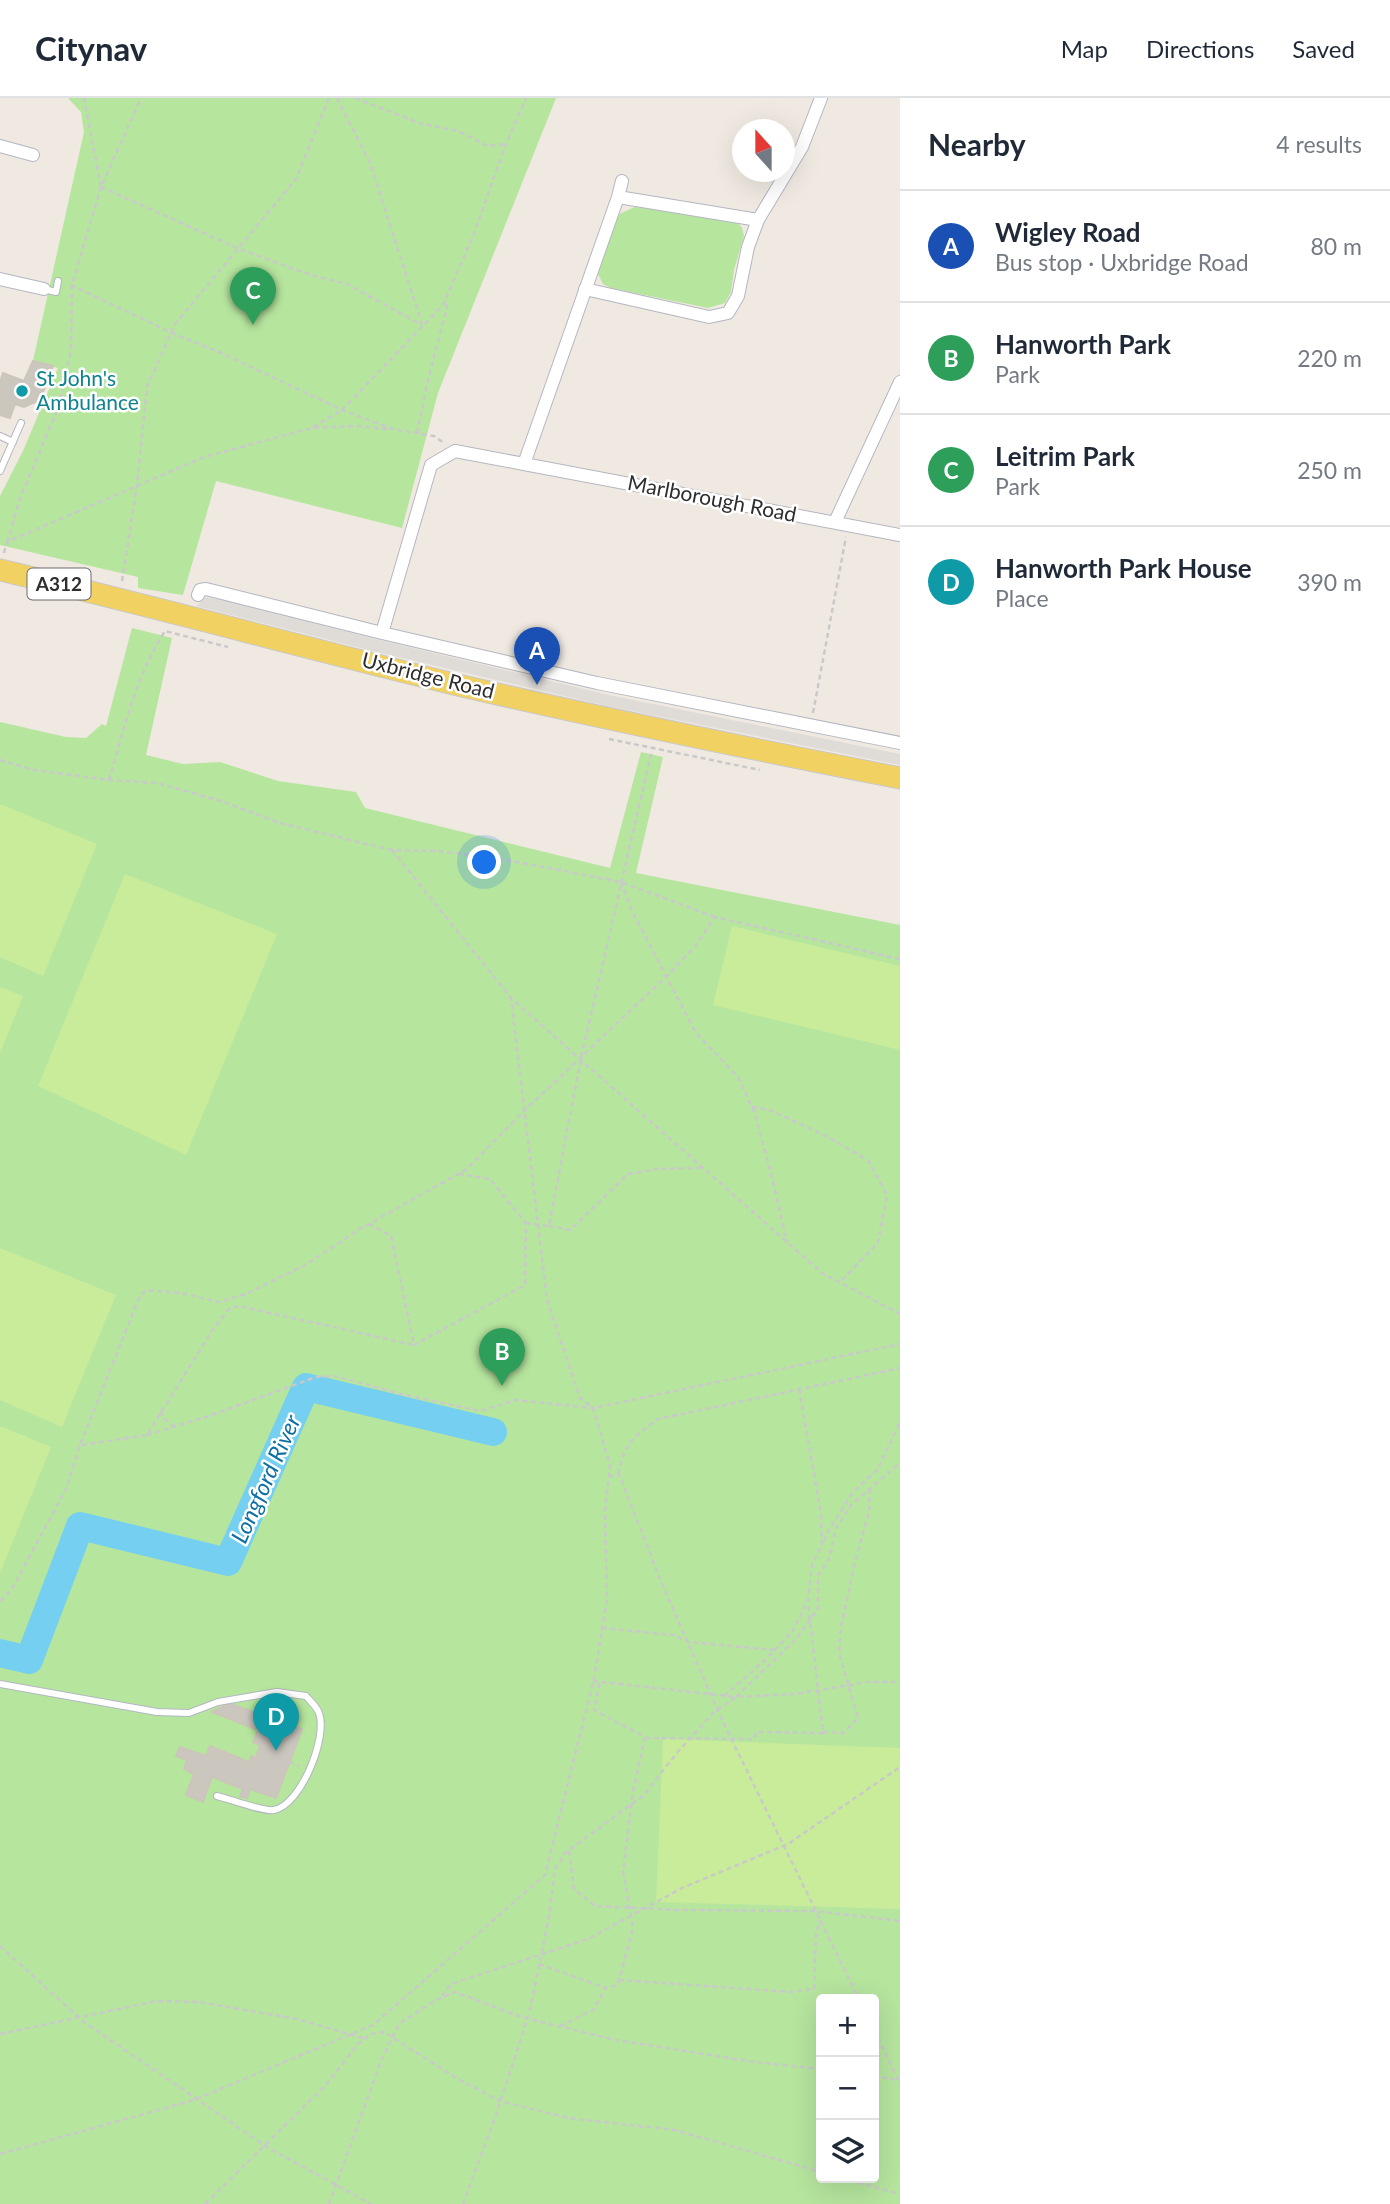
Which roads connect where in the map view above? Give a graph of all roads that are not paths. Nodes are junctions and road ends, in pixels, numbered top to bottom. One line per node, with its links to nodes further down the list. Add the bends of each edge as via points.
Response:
1 (821, 98): 6 (street, via 802,147)
2 (0, 146): 3 (street)
3 (33, 155)
4 (622, 181): 5 (street)
5 (618, 197): 6 (street); 10 (street)
6 (758, 220): 10 (street, via 738,296 728,313 709,317)
7 (0, 279): 9 (street)
8 (58, 281): 9 (lane, via 56,292)
9 (44, 289)
10 (585, 289): 15 (street)
11 (900, 382): 17 (street)
12 (21, 423): 14 (lane)
13 (0, 436): 14 (lane)
14 (13, 442): 16 (lane)
15 (524, 464): 17 (street, Marlborough Road); 21 (street, Marlborough Road, via 454,451 431,465)
16 (0, 471)
17 (842, 523): 18 (street, Marlborough Road)
18 (900, 536)
19 (0, 570): 23 (main road, Uxbridge Road / A312, via 656,730)
20 (198, 595): 21 (street, Uxbridge Road, via 206,589)
21 (382, 633): 22 (street, Uxbridge Road, via 597,683)
22 (900, 743)
23 (900, 778)
24 (0, 1684): 25 (lane, via 157,1712 189,1713 218,1702 277,1692 306,1696 319,1713 320,1735 299,1793 288,1805 272,1811)
25 (216, 1796)

